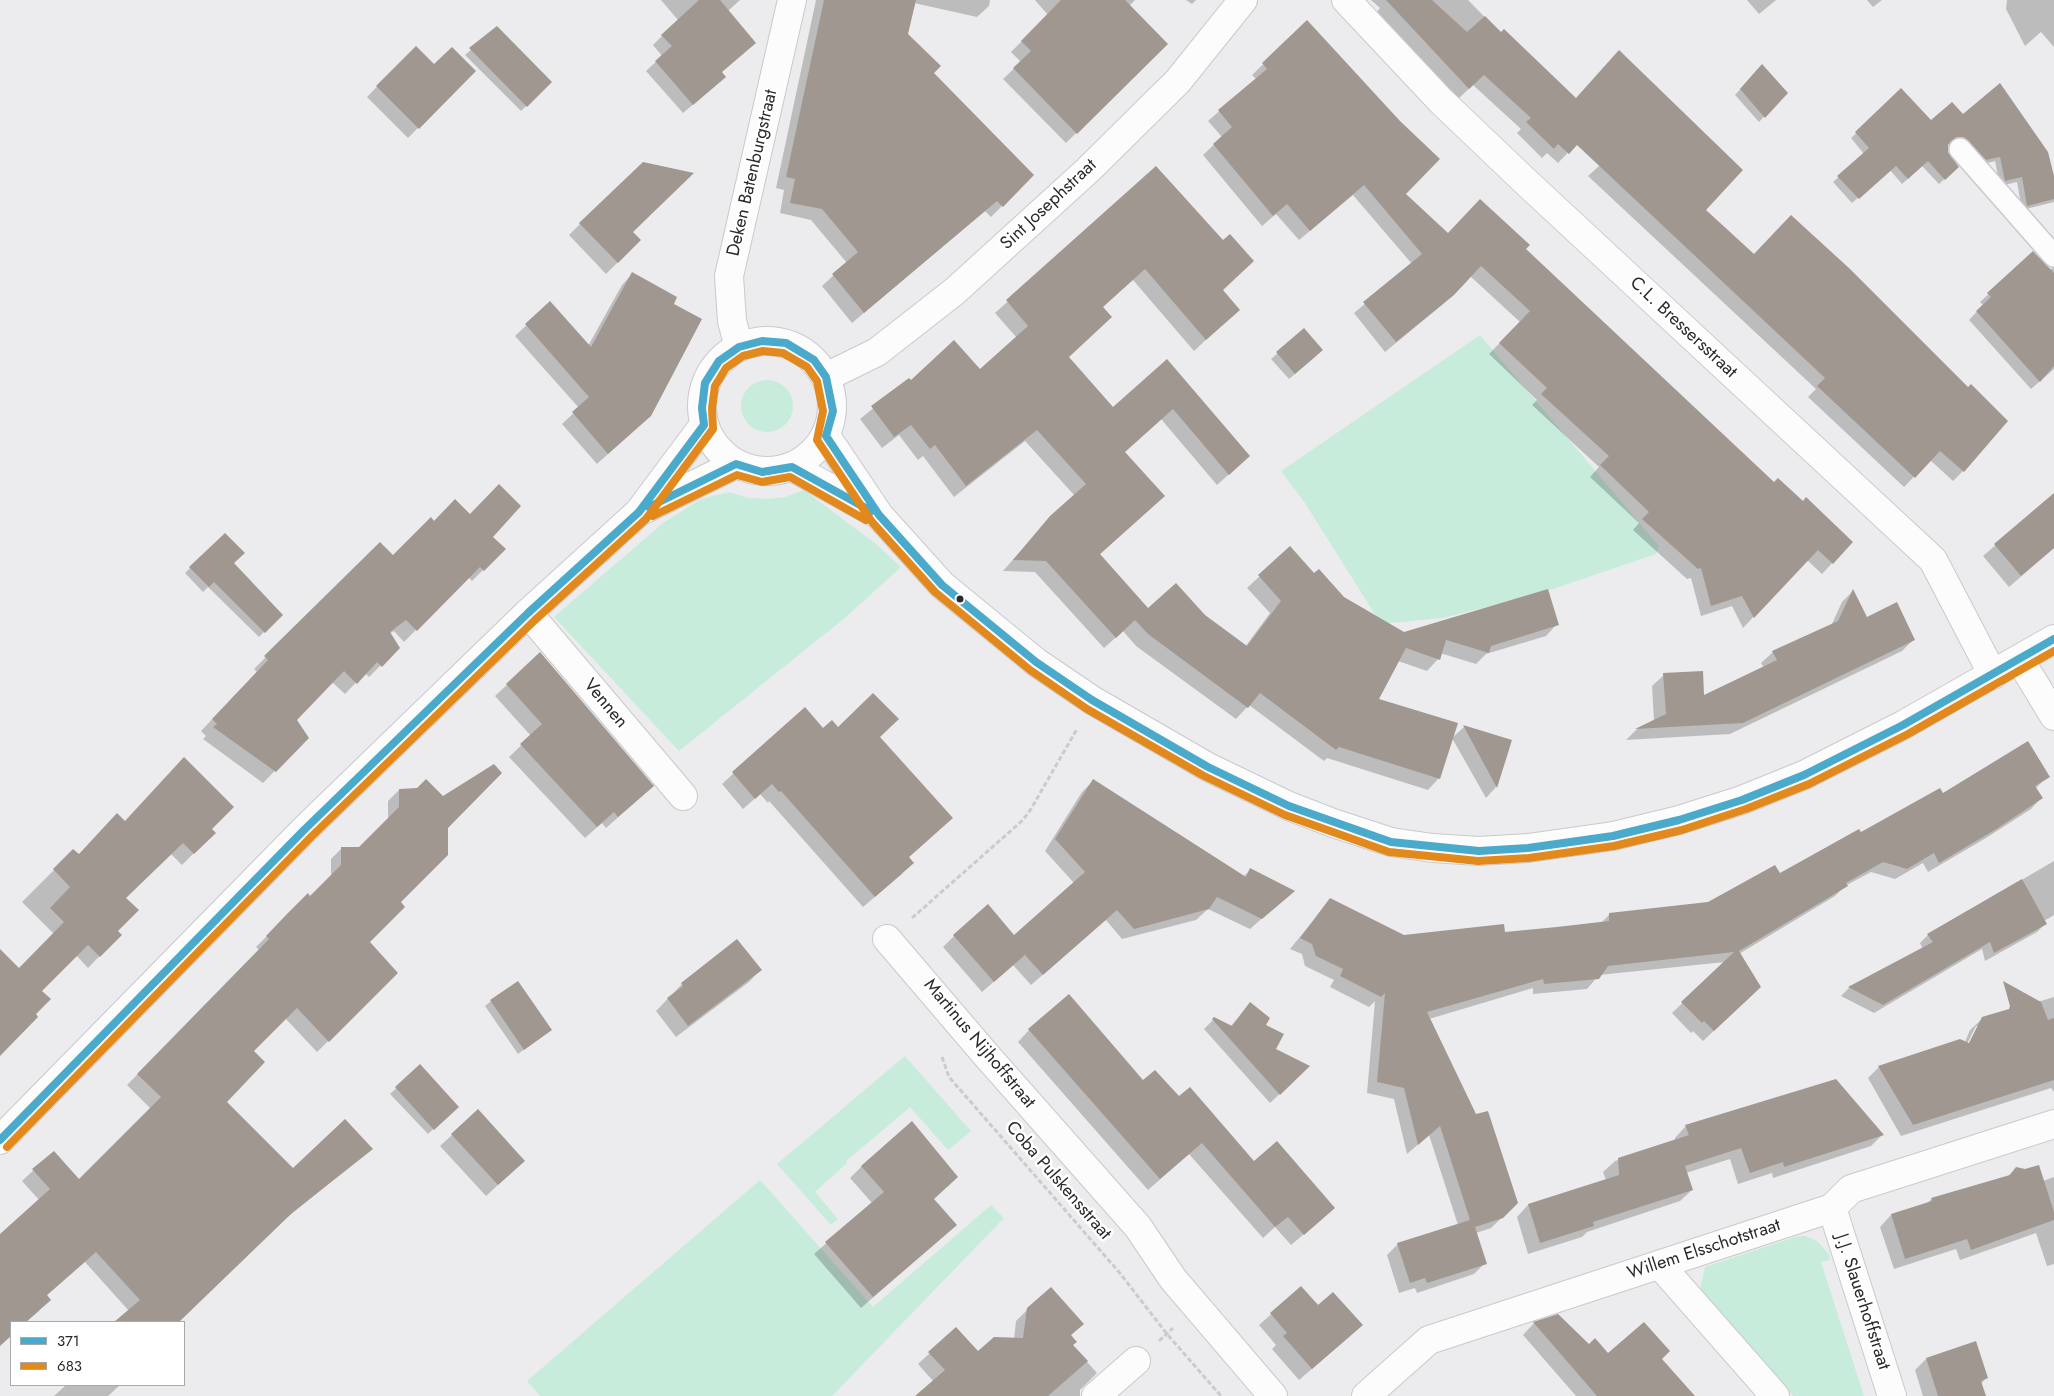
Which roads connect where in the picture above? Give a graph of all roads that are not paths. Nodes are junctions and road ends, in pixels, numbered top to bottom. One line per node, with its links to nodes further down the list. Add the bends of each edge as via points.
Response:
1 (792, 0): 6 (street, Deken Batenburgstraat, via 730,276 732,321)
2 (1243, 0): 7 (street, Sint Josephstraat, via 1178,81 1088,170 955,291 877,352)
3 (1346, 0): 17 (street, C.L. Bressersstraat, via 1441,101 1933,560)
4 (1960, 149): 5 (lane)
5 (2054, 256)
6 (739, 347): 7 (street, via 762,341 786,343 814,360); 8 (street, via 719,361 705,384)
7 (826, 377): 9 (street, via 833,410)
8 (704, 425): 10 (street, via 717,448); 12 (street)
9 (826, 436): 11 (street, via 817,450); 13 (street)
10 (736, 464): 11 (street, via 762,472); 12 (street)
11 (792, 467): 13 (street)
12 (639, 512): 14 (street)
13 (879, 515): 17 (street, via 942,585 1036,662 1092,700 1208,767 1307,813 1391,842 1432,848 1479,851 1528,848 1613,836 1679,820 1742,800 1804,775 1904,725)
14 (528, 612): 19 (street, Vennen); 22 (street, via 306,830)
15 (2054, 639): 16 (street)
16 (2020, 660): 17 (street); 18 (street)
17 (1992, 675)
18 (2054, 716)
19 (683, 796)
20 (887, 939): 27 (street, Martinus Nijhoffstraat, via 1138,1227 1173,1278)
21 (2054, 1124): 23 (street, Willem Elsschotstraat, via 1851,1189)
22 (0, 1140)
23 (1832, 1208): 24 (street, Willem Elsschotstraat); 30 (street, J.J. Slauerhoffstraat)
24 (1660, 1265): 28 (street, Willem Elsschotstraat, via 1429,1340); 29 (street)
25 (1136, 1360): 26 (street)
26 (1096, 1396)
27 (1273, 1396)
28 (1366, 1396)
29 (1775, 1396)
30 (1892, 1396)

